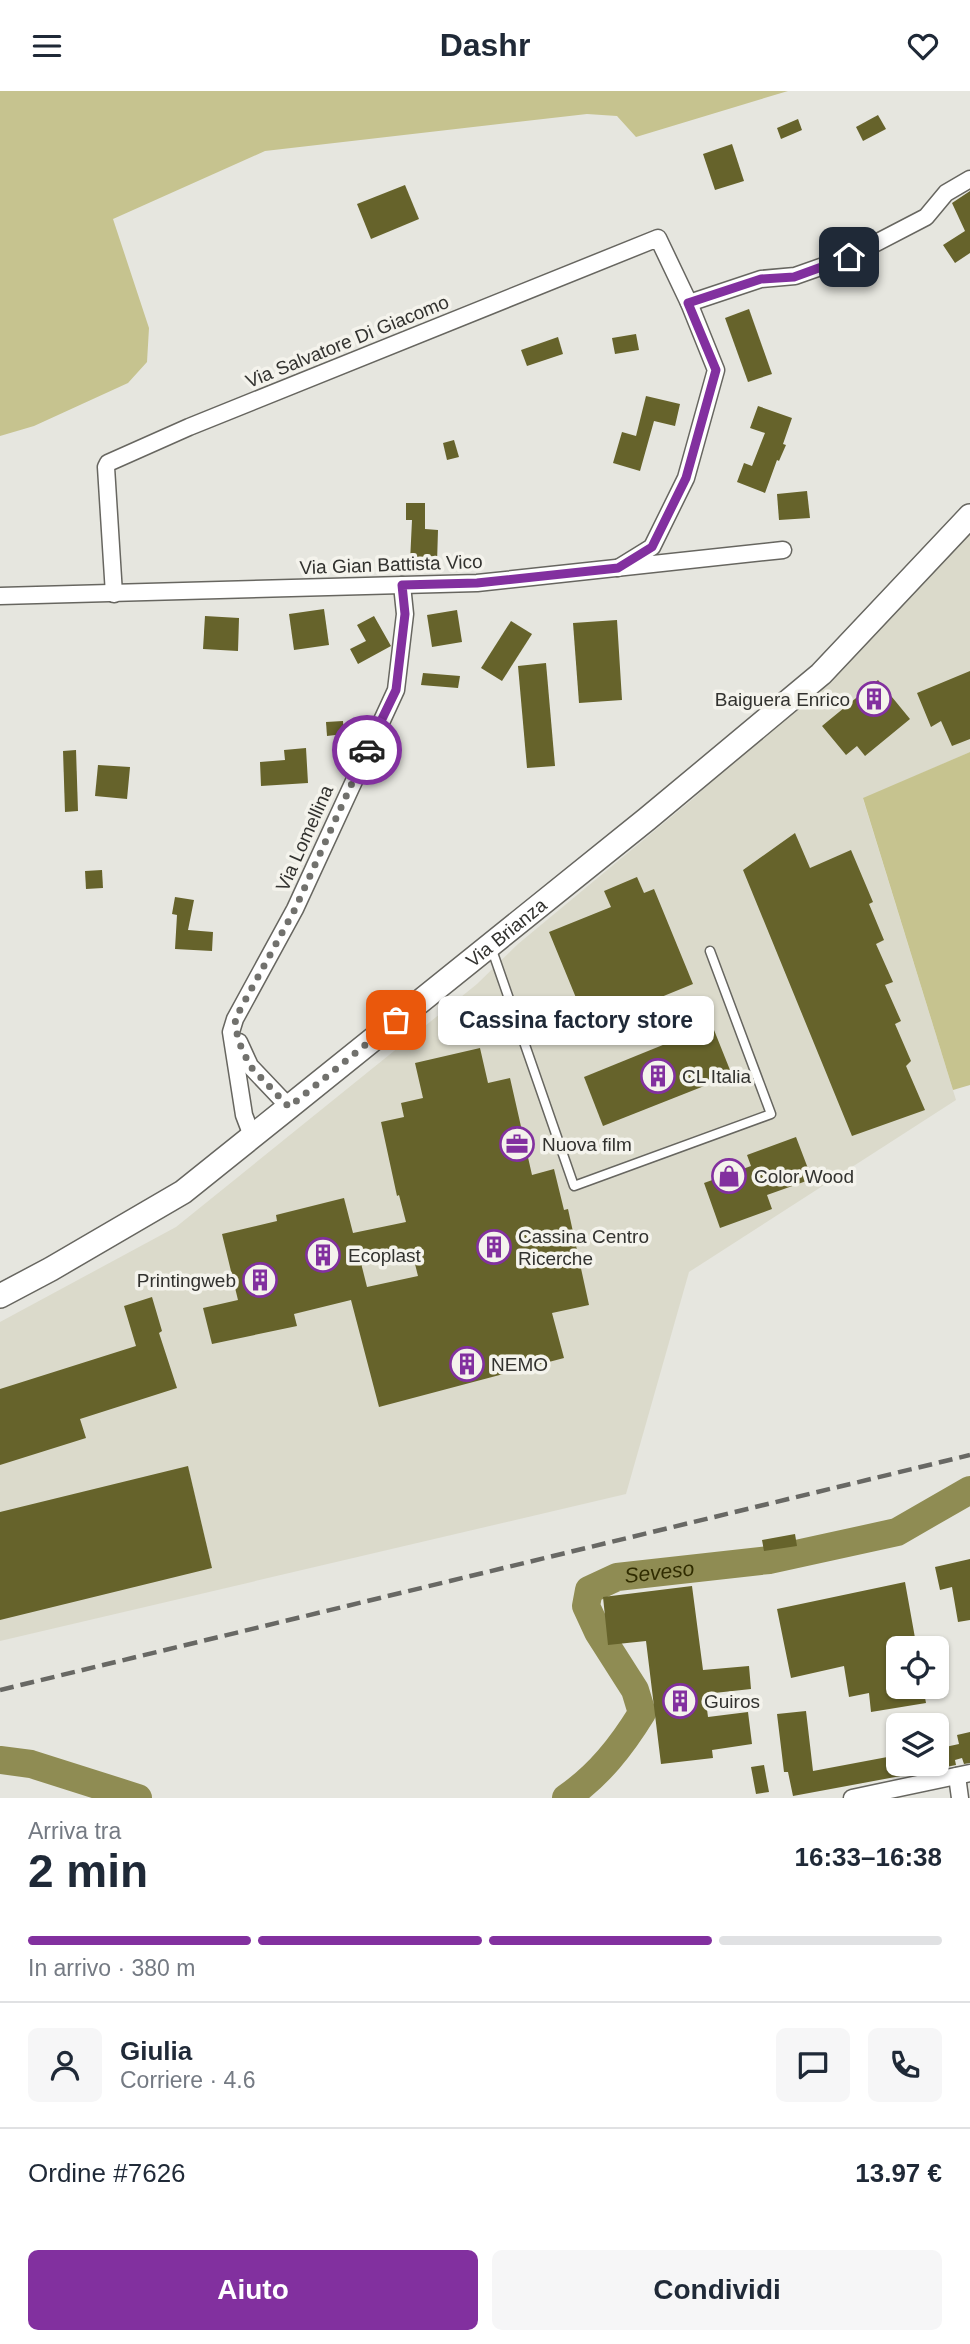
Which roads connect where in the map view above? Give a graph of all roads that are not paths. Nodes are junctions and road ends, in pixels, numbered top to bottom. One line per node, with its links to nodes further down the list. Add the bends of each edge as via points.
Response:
1 (970, 179): 2 (street, via 946,193 926,216 849,257 794,277 761,279)
2 (688, 303): 5 (street, Via Salvatore Di Giacomo, via 716,370 686,478 652,547); 7 (street, Via Salvatore Di Giacomo, via 657,238 108,463)
3 (970, 516): 9 (street, Via Brianza, via 821,674)
4 (783, 550): 5 (street, Via Gian Battista Vico)
5 (618, 568): 6 (street, Via Gian Battista Vico, via 477,583)
6 (402, 585): 7 (street, Via Gian Battista Vico); 11 (street, Via Lomellina, via 405,614 396,690 295,909)
7 (114, 594): 8 (street, Via Gian Battista Vico)
8 (0, 596)
9 (491, 944): 10 (lane, via 574,1186 771,1114); 12 (street, Via Brianza)
10 (710, 951)
11 (235, 1019): 12 (street, via 238,1040 250,1066); 13 (street, Via Lomellina, via 233,1045 244,1115)
12 (289, 1107): 13 (street, Via Brianza)
13 (252, 1136): 14 (street, Via Brianza, via 183,1192)
14 (0, 1296)
15 (963, 1775): 16 (street); 17 (street)
16 (852, 1798)
17 (960, 1798)

